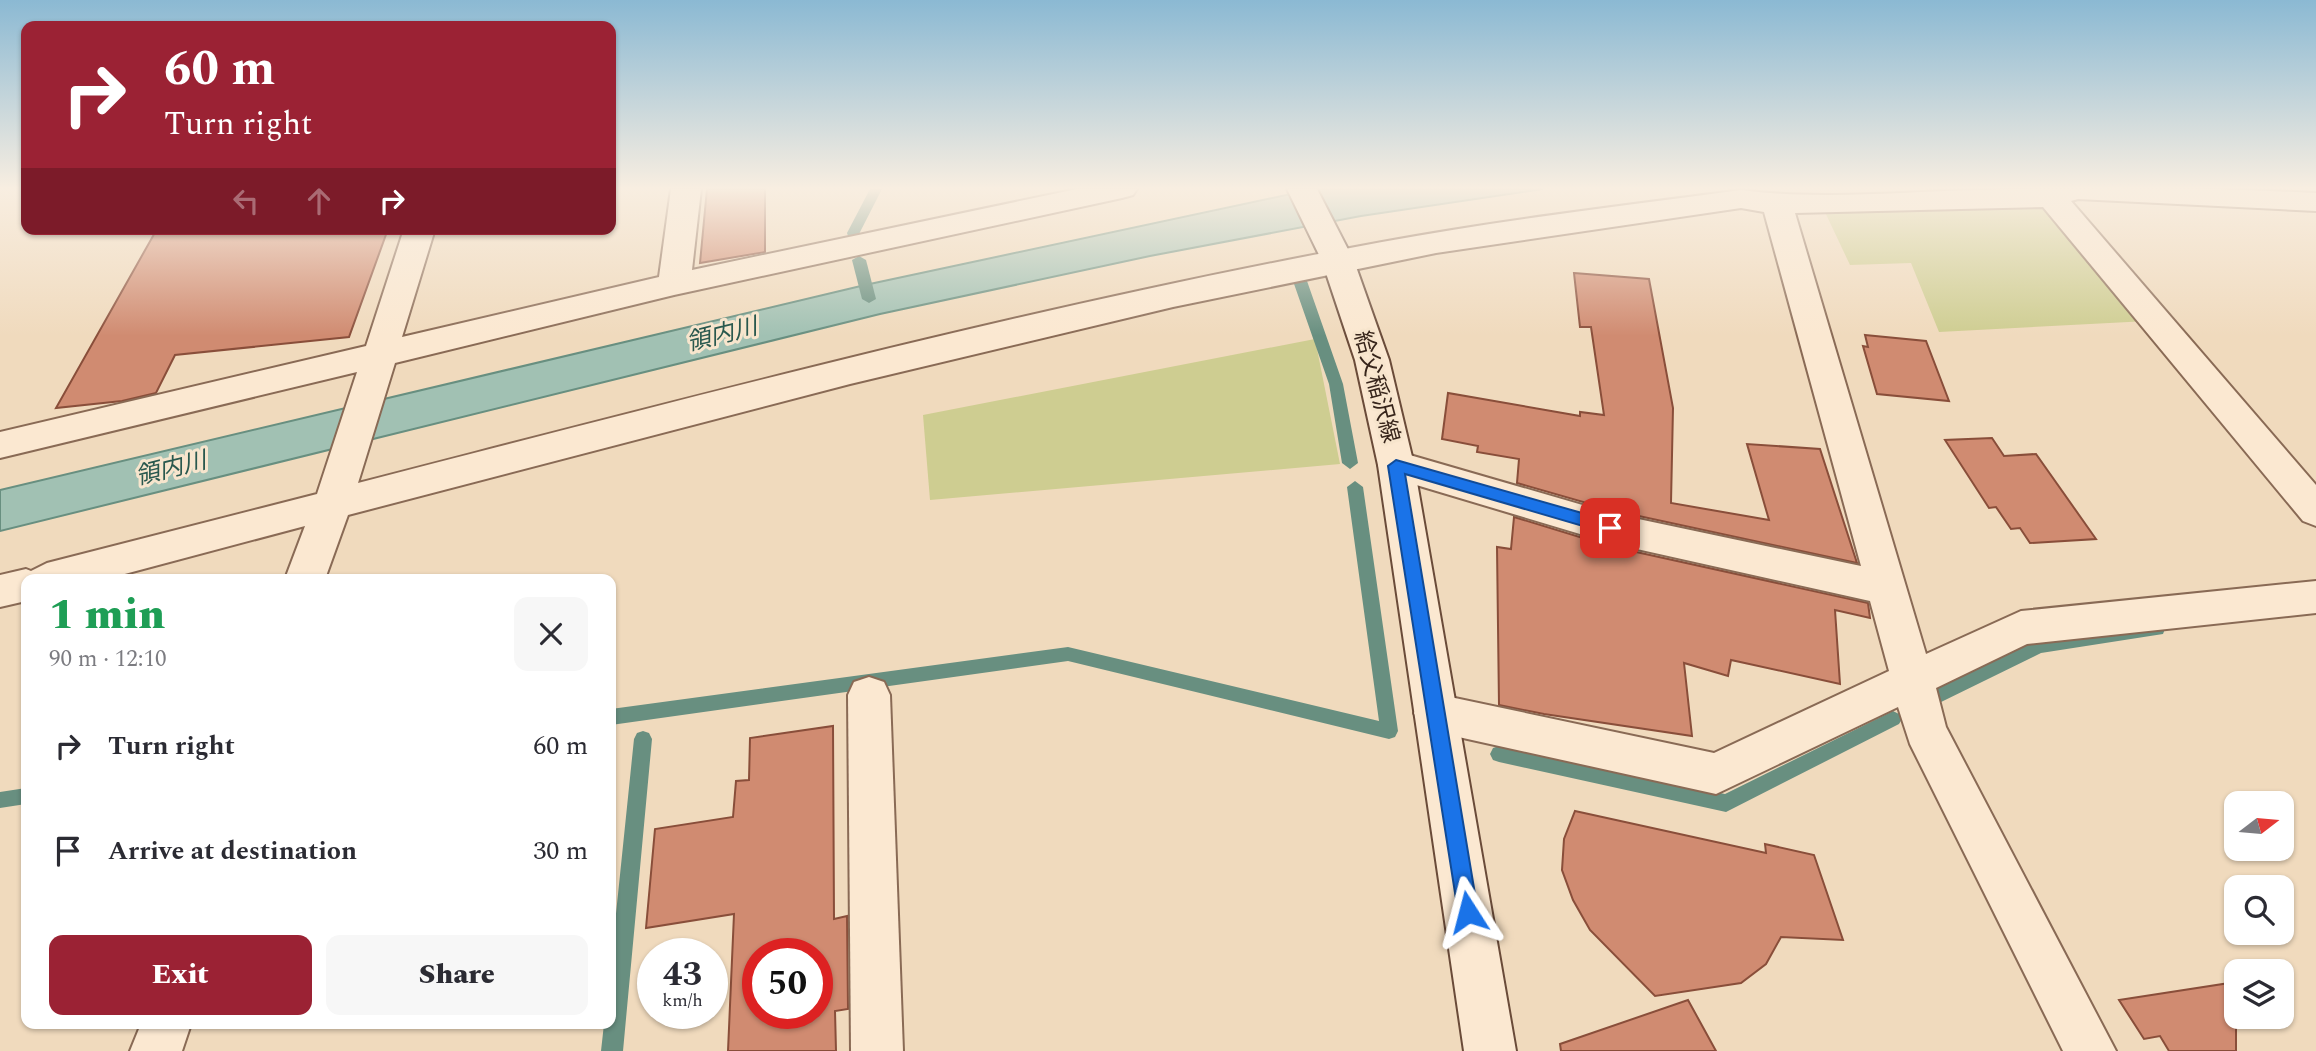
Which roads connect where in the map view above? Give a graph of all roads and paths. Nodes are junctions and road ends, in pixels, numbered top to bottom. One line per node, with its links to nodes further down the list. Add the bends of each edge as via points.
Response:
1 (417, 238): 10 (street)
2 (680, 238): 9 (street)
3 (891, 238): 9 (street)
4 (1327, 238): 8 (street, 給父稲沢線)
5 (1468, 238): 8 (street)
6 (1787, 238): 18 (street)
7 (2086, 238): 14 (street)
8 (1337, 258): 12 (street, 給父稲沢線, via 1372,360); 13 (street)
9 (674, 284): 10 (street)
10 (378, 358): 11 (street); 13 (street)
11 (0, 445)
12 (1396, 466): 18 (street, via 1610,528); 23 (street, 給父稲沢線)
13 (334, 500): 15 (street); 16 (street)
14 (2316, 512)
15 (65, 574)
16 (307, 574)
17 (21, 585): 19 (street)
18 (1886, 588): 21 (street)
19 (0, 591)
20 (2316, 597): 21 (street, via 2021,628)
21 (1913, 680): 23 (street, via 1716,774); 28 (street, via 1925,730)
22 (869, 695): 26 (street)
23 (1436, 713): 27 (street, 給父稲沢線)
24 (164, 1029): 25 (street)
25 (156, 1051)
26 (877, 1051)
27 (1490, 1051)
28 (2090, 1051)

